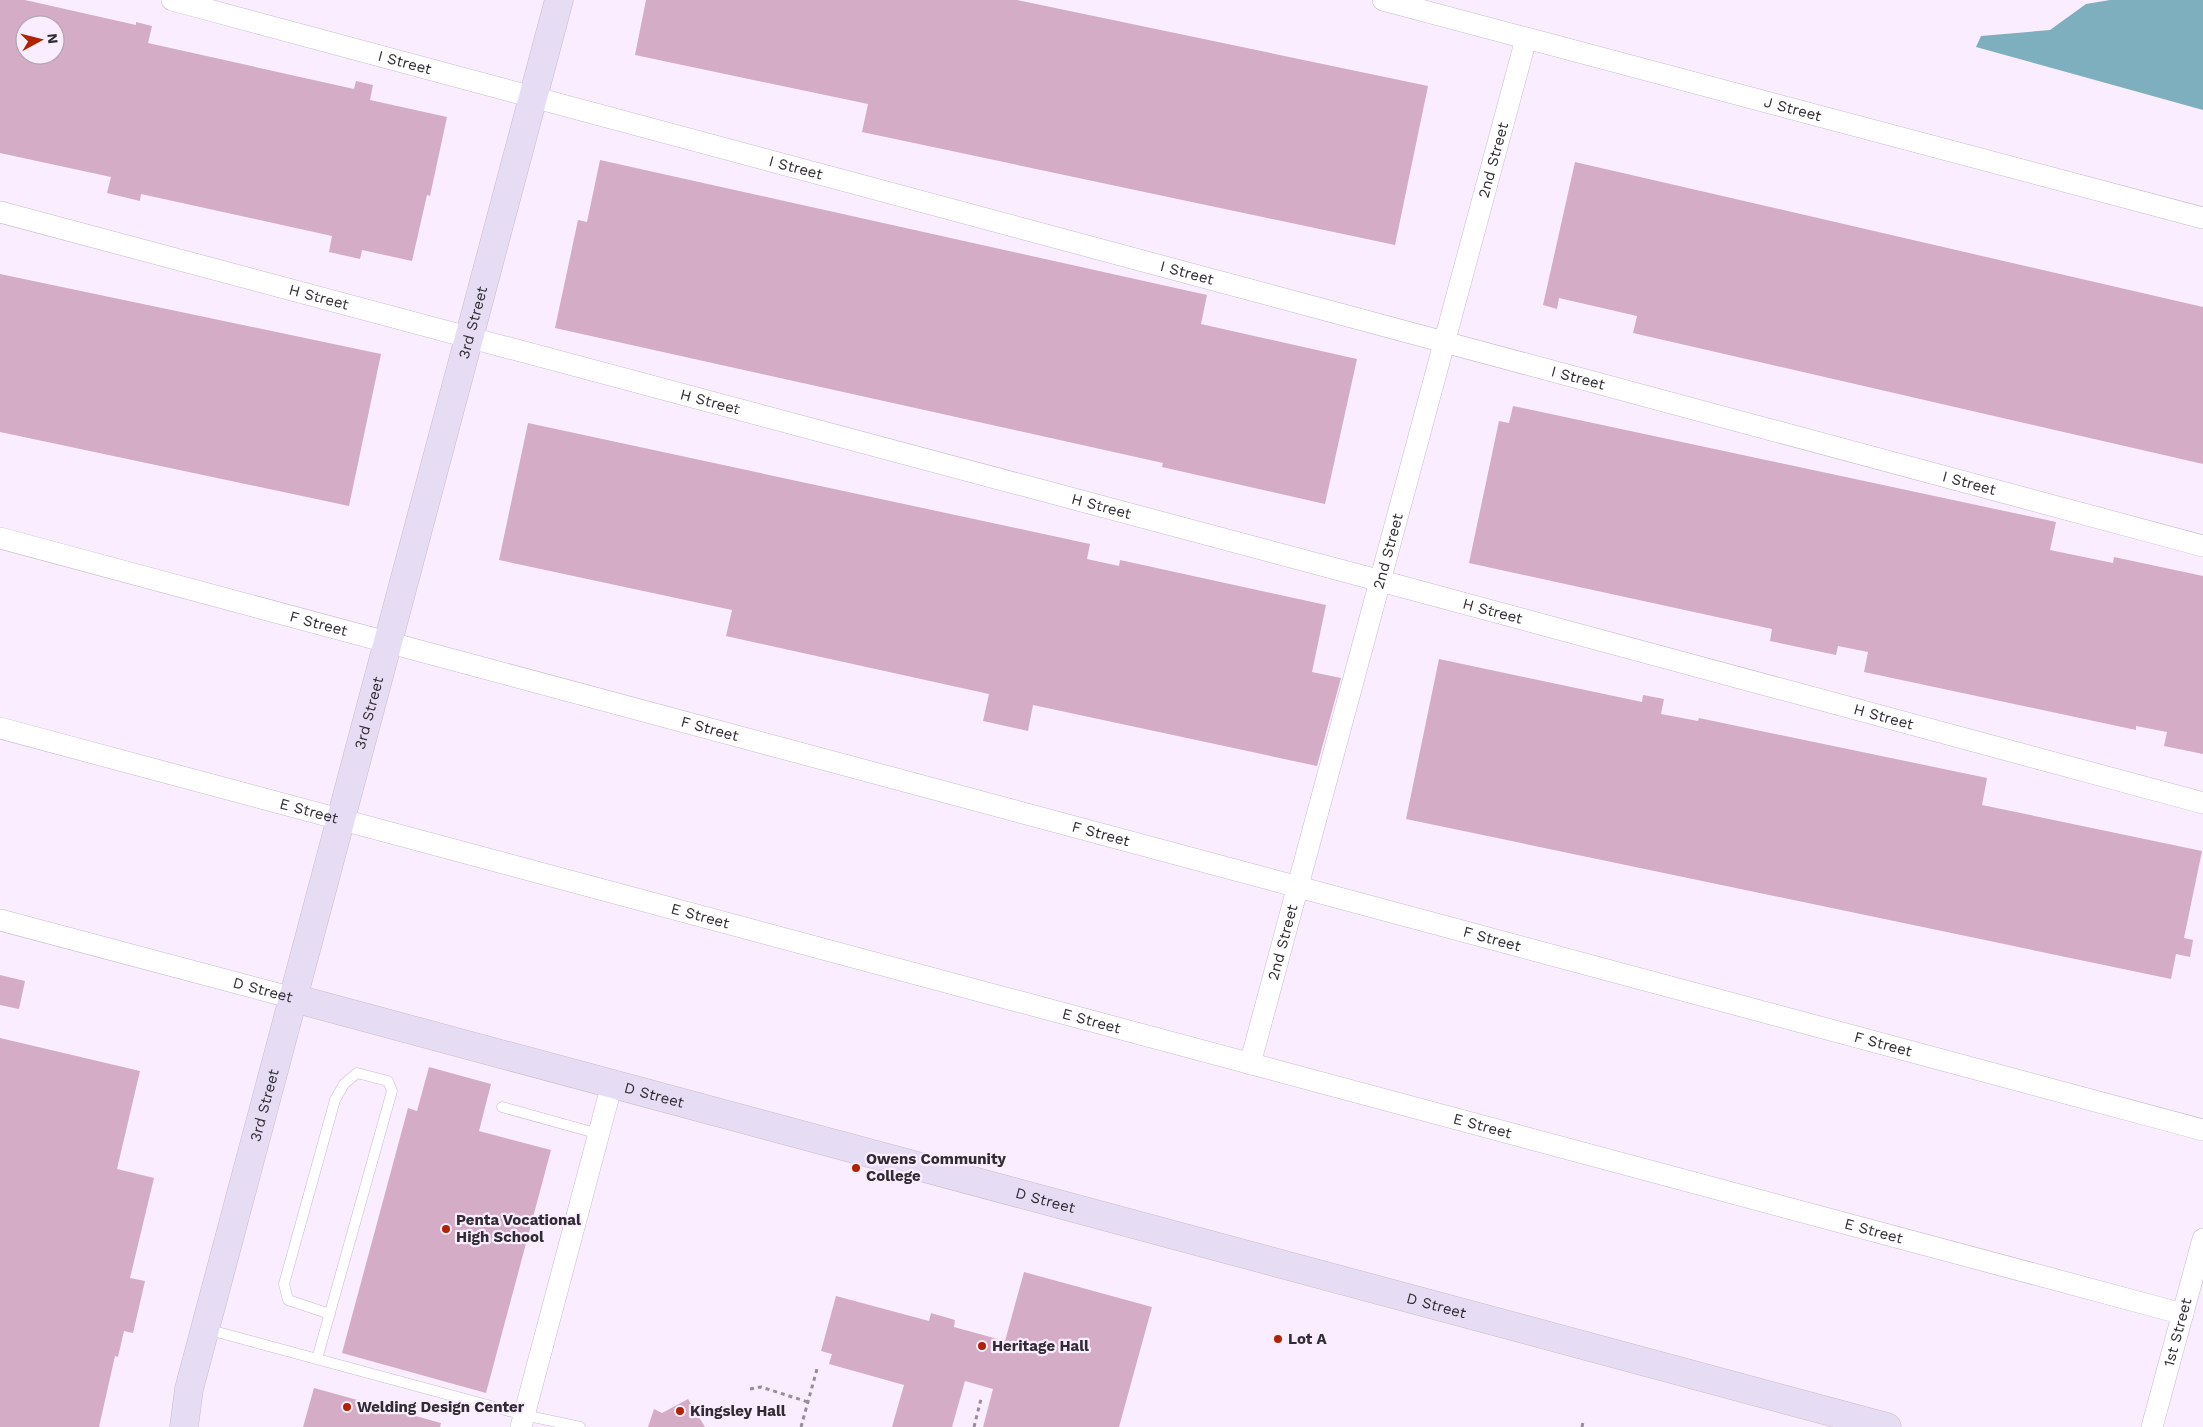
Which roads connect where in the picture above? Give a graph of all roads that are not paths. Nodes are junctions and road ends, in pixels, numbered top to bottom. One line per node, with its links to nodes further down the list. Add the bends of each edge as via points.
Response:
1 (172, 0): 5 (street, I Street)
2 (559, 0): 5 (street, 3rd Street)
3 (1383, 0): 4 (street, J Street)
4 (1526, 39): 7 (street, J Street); 9 (street, 2nd Street)
5 (533, 97): 8 (street, 3rd Street); 9 (street, I Street)
6 (0, 212): 8 (street, H Street)
7 (2203, 218)
8 (469, 338): 12 (street, H Street); 13 (street, 3rd Street)
9 (1446, 342): 11 (street, I Street); 12 (street, 2nd Street)
10 (0, 538): 13 (street, F Street)
11 (2203, 546)
12 (1381, 581): 15 (street, H Street); 17 (street, 2nd Street)
13 (388, 642): 16 (street, 3rd Street); 17 (street, F Street)
14 (0, 728): 16 (street, E Street)
15 (2203, 803)
16 (340, 820): 19 (street, 3rd Street); 20 (street, E Street)
17 (1298, 887): 20 (street, 2nd Street); 23 (street, F Street)
18 (0, 920): 19 (street, D Street)
19 (293, 998): 21 (street, D Street); 28 (street, 3rd Street)
20 (1250, 1064): 27 (street, E Street)
21 (612, 1084): 24 (street); 31 (street, D Street)
22 (502, 1107): 24 (lane)
23 (2203, 1130)
24 (599, 1134): 30 (street)
25 (2203, 1240): 27 (street, 1st Street)
26 (330, 1314): 26 (lane, via 392,1091 388,1081 357,1073 344,1084 335,1100 284,1284 288,1300); 29 (lane)
27 (2183, 1314): 35 (street, 1st Street)
28 (205, 1329): 29 (lane); 32 (street, 3rd Street, via 189,1389)
29 (317, 1359): 30 (lane)
30 (522, 1421): 33 (lane)
31 (1856, 1423): 34 (street, D Street)
32 (184, 1427)
33 (580, 1427)
34 (1887, 1427)
35 (2152, 1427)

